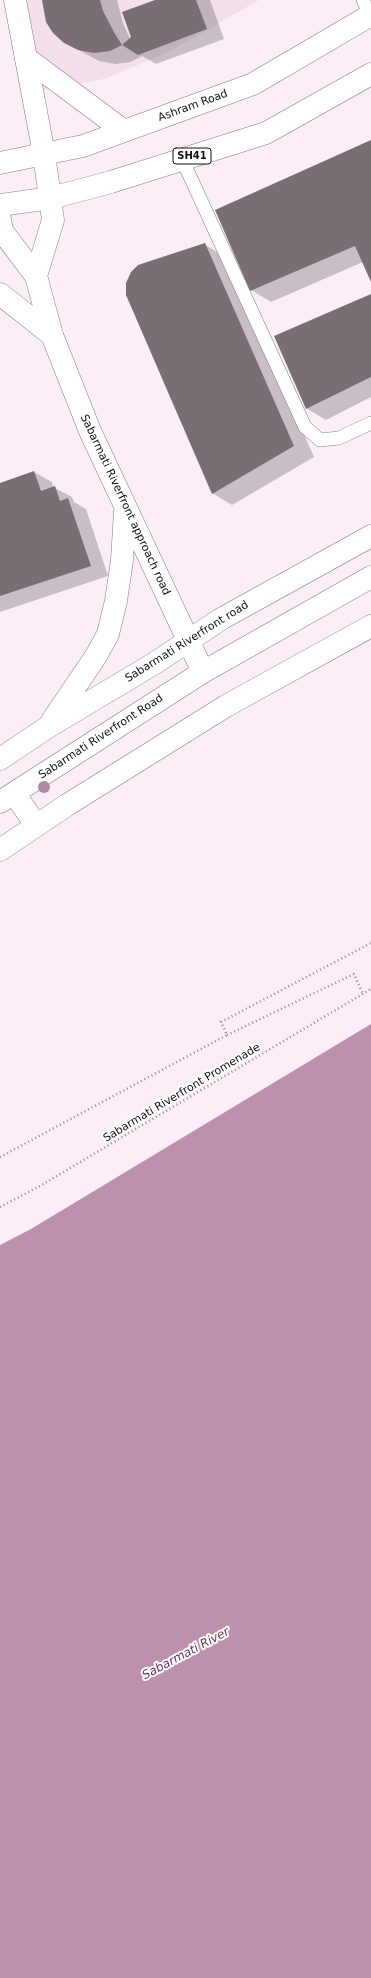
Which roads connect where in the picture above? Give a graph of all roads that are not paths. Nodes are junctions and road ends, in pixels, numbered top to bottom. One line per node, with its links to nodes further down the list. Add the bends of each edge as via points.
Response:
1 (15, 0): 3 (street)
2 (368, 10): 5 (street, Ashram Road, via 253,84)
3 (26, 58): 5 (street); 6 (street)
4 (371, 74): 7 (street, SH41, via 266,133)
5 (124, 131): 6 (street, Ashram Road, via 83,146)
6 (44, 154): 8 (street, Ashram Road); 9 (street)
7 (182, 159): 9 (street, SH41); 15 (lane, via 306,427 320,440 339,438)
8 (0, 163)
9 (51, 198): 10 (street, SH41); 12 (street, via 53,220)
10 (0, 205)
11 (0, 218): 12 (street, via 2,231)
12 (36, 276): 14 (street, Sabarmati Riverfront approach road)
13 (0, 294): 14 (street)
14 (52, 335): 16 (street, Sabarmati Riverfront approach road, via 90,432)
15 (371, 423)
16 (126, 509): 20 (street, Sabarmati Riverfront approach road); 22 (street, via 122,560 108,634)
17 (371, 536): 20 (street, Sabarmati Riverfront road)
18 (371, 577): 21 (street)
19 (371, 626): 25 (street, via 226,706)
20 (188, 641): 21 (street, Sabarmati Riverfront approach road); 22 (street, Sabarmati Riverfront road)
21 (203, 672): 24 (street, Sabarmati Riverfront Road)
22 (48, 727): 23 (street, Sabarmati Riverfront road)
23 (4, 756)
24 (7, 797): 25 (street)
25 (36, 825): 26 (street)
26 (0, 850)

